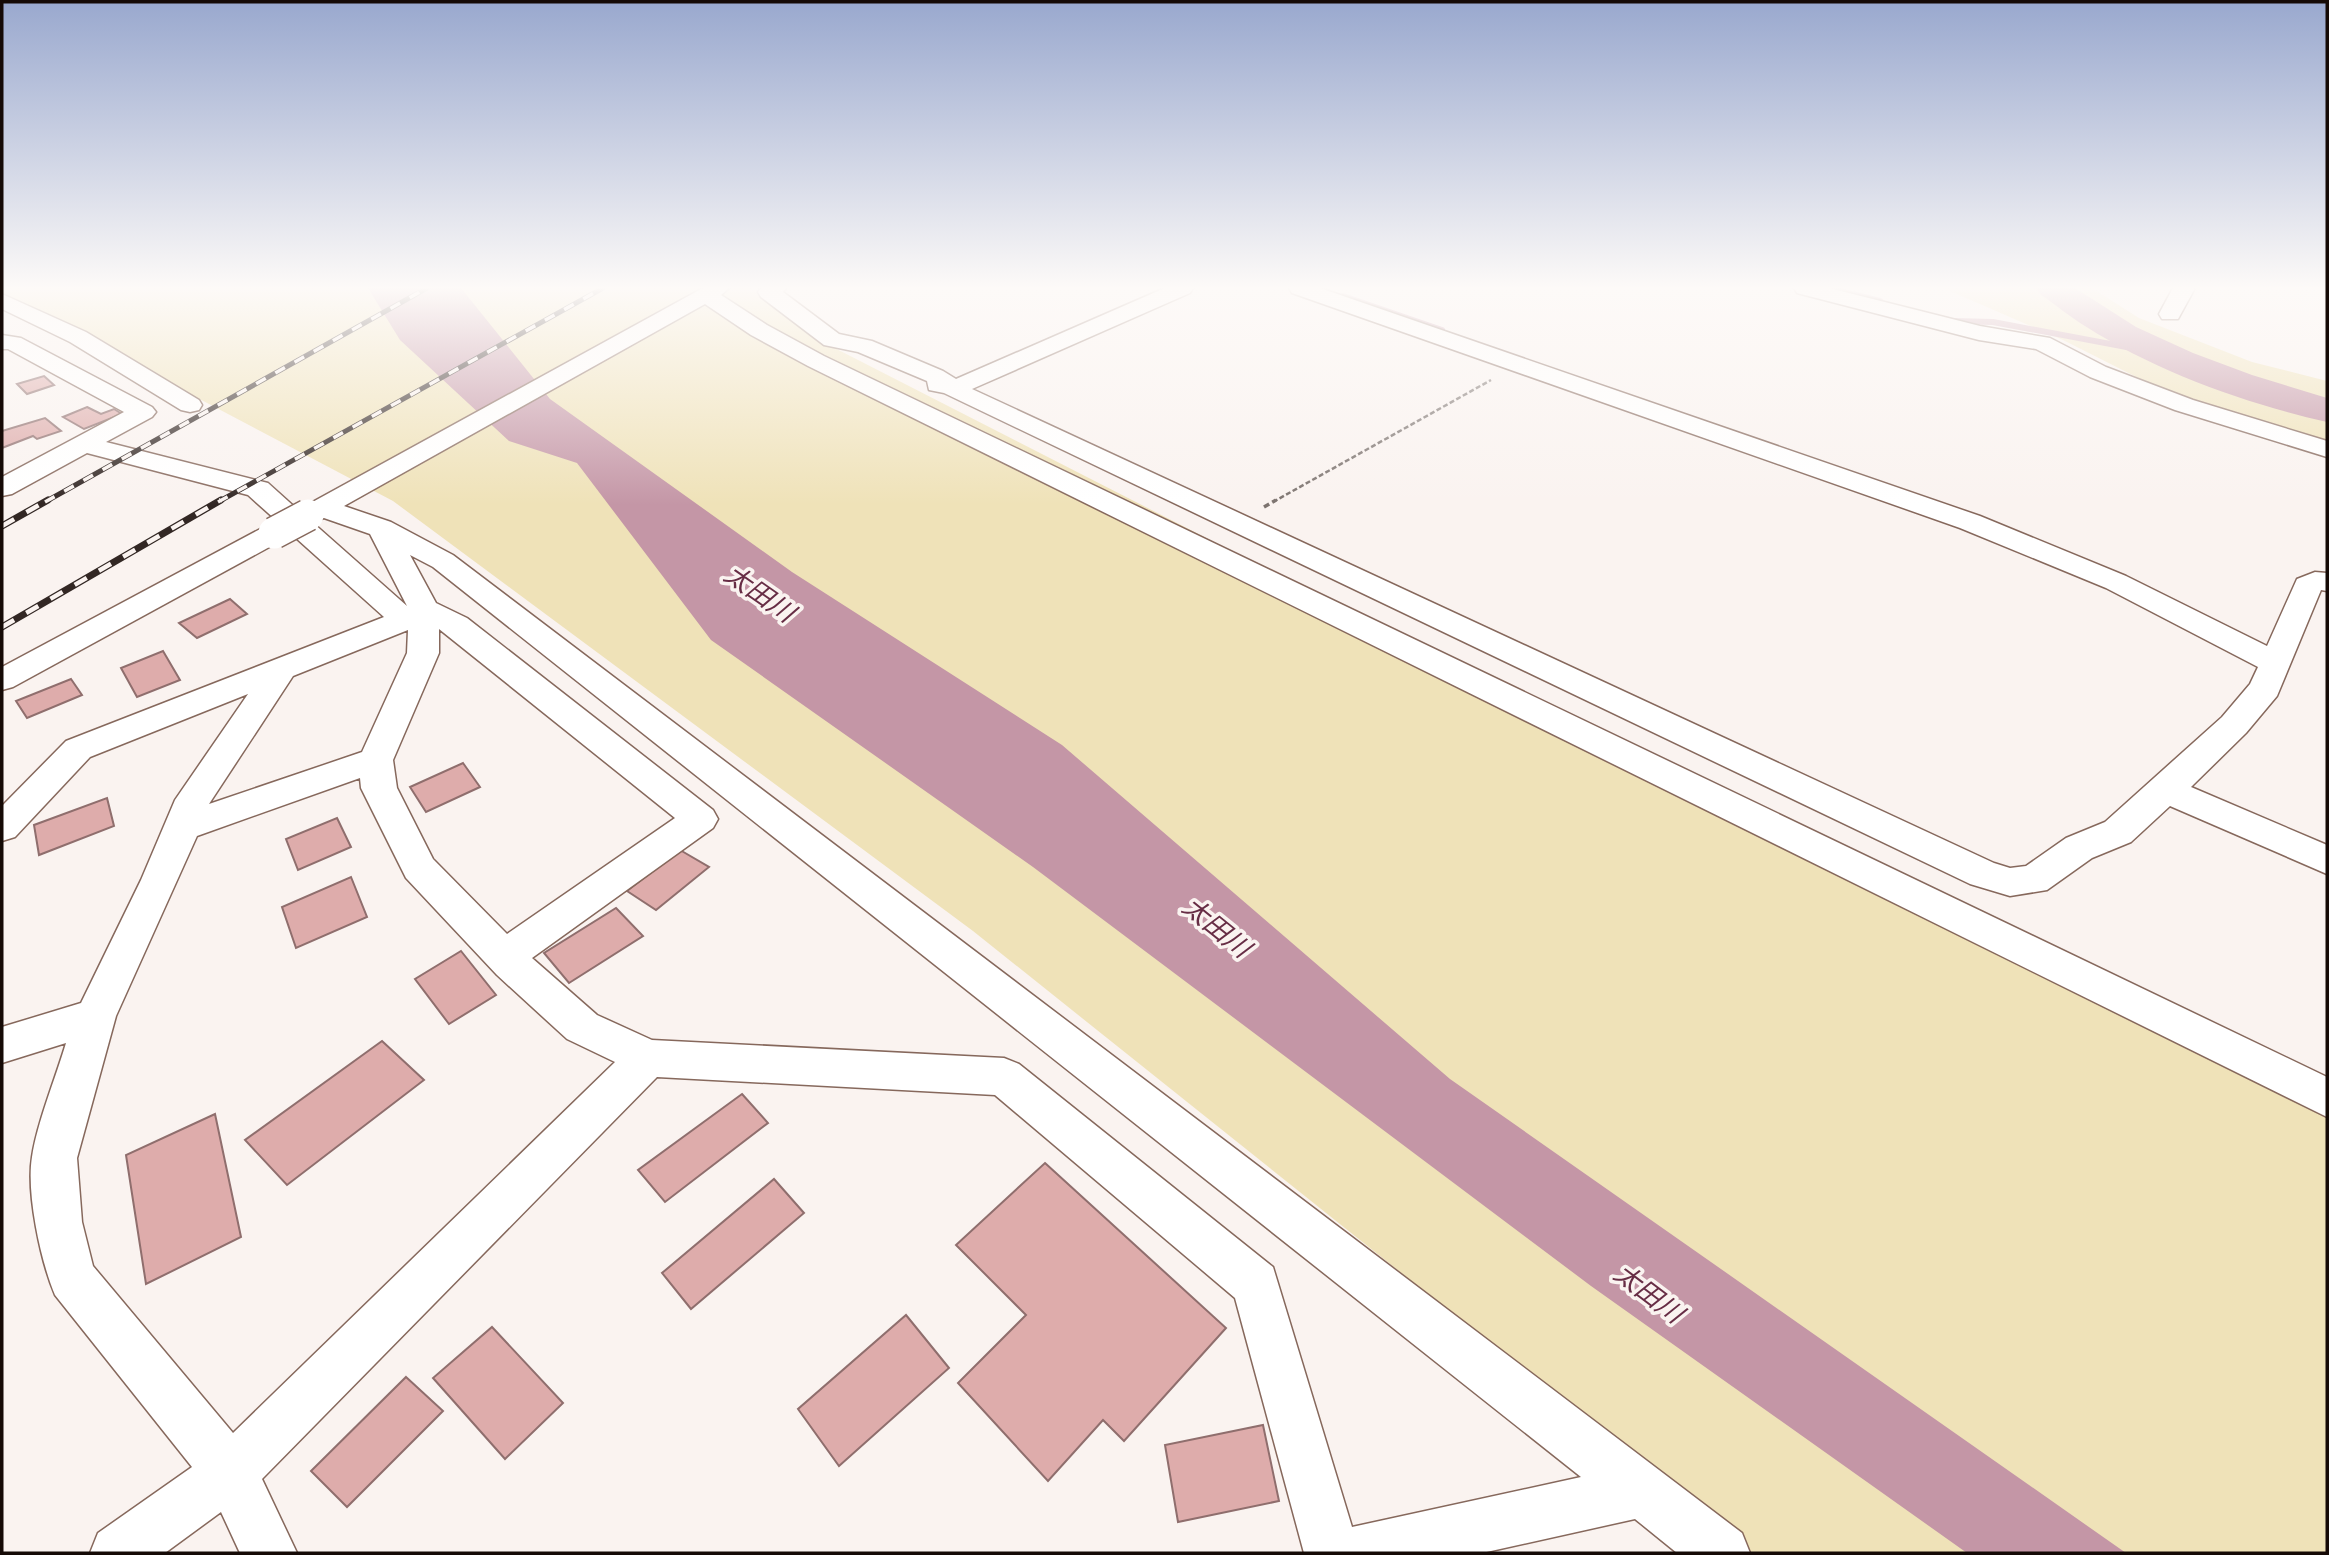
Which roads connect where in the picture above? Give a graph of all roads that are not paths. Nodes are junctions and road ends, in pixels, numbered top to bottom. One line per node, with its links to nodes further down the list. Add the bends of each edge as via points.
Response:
1 (21, 361): 11 (street)
2 (46, 361): 14 (street, via 143,412)
3 (117, 361): 13 (street)
4 (586, 361): 17 (street)
5 (815, 361): 33 (street)
6 (832, 361): 12 (street)
7 (898, 361): 12 (street)
8 (1013, 361): 12 (street)
9 (1504, 361): 21 (street, via 1983,527 2116,582)
10 (2076, 361): 15 (street, via 2184,405)
11 (2, 366)
12 (952, 387): 25 (street, via 1983,874 2010,882 2034,880 2079,848 2118,832)
13 (190, 405)
14 (83, 444): 16 (street); 20 (street, via 258,489)
15 (2327, 449)
16 (2, 488)
17 (314, 511): 18 (street); 23 (street, bridge)
18 (381, 528): 20 (street); 35 (street, via 443,561)
19 (2327, 582): 21 (street, via 2308,585)
20 (414, 614): 22 (street); 24 (street, via 423,653); 29 (street, via 456,625 700,819)
21 (2274, 662): 25 (street, via 2265,688 2234,725)
22 (283, 667): 26 (street, via 193,800); 27 (street, via 78,749)
23 (2, 681)
24 (376, 760): 26 (street); 29 (street, via 379,788 419,868)
25 (2166, 790): 28 (street)
26 (182, 827): 30 (street)
27 (2, 828)
28 (2327, 860)
29 (504, 957): 32 (street, via 582,1027)
30 (94, 1016): 31 (street); 34 (street, via 54,1158 58,1222 72,1278)
31 (2, 1045)
32 (648, 1058): 34 (street); 38 (street, via 1004,1077 1256,1284)
33 (2327, 1098)
34 (232, 1472): 36 (street); 37 (street)
35 (1640, 1491): 39 (street); 40 (street)
36 (118, 1553)
37 (269, 1553)
38 (1332, 1553)
39 (1357, 1553)
40 (1722, 1553)

